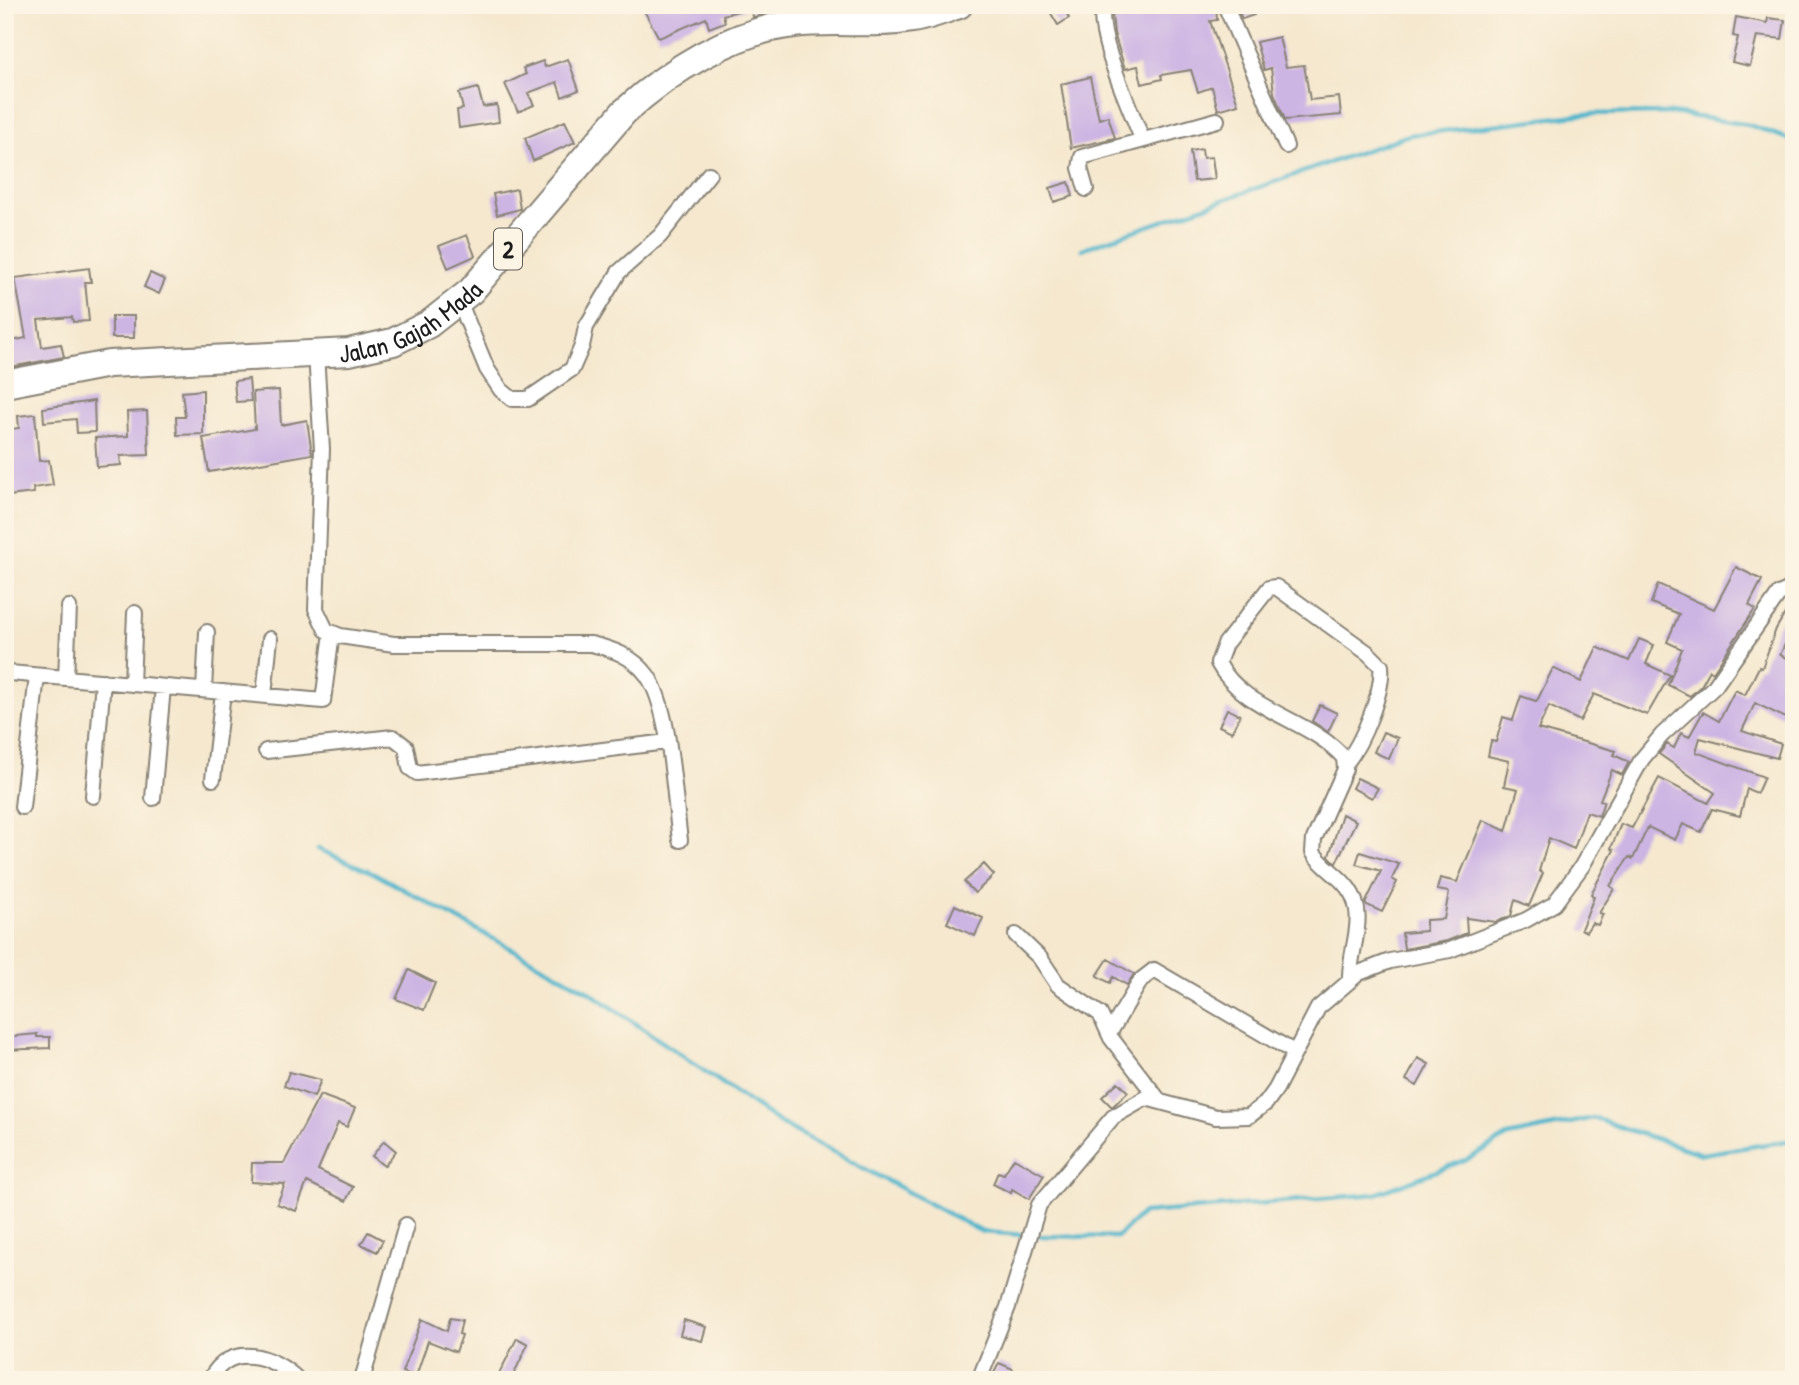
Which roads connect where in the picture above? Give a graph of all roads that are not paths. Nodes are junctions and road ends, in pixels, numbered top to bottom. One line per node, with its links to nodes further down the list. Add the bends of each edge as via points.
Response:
1 (959, 5): 9 (highway, Jalan Gajah Mada / 2, via 912,19 775,27 687,65 624,112)
2 (1104, 5): 5 (street, via 1105,40)
3 (1225, 5): 6 (street)
4 (1217, 120): 5 (street)
5 (1142, 139): 8 (street, via 1082,157)
6 (1286, 146)
7 (709, 174): 9 (street, via 660,236 619,272 586,327 572,369 528,399 512,399 500,390)
8 (1086, 189)
9 (459, 301): 10 (highway, Jalan Gajah Mada / 2, via 429,324 393,342)
10 (316, 354): 11 (highway, Jalan Gajah Mada / 2, via 109,364); 16 (street, via 322,449 316,610)
11 (5, 384)
12 (1794, 587): 36 (street, via 1779,594 1715,685 1647,753 1582,866 1554,904 1450,950 1390,961)
13 (69, 607): 20 (street)
14 (135, 613): 22 (street)
15 (206, 632): 24 (street)
16 (332, 632): 26 (street, via 323,701); 27 (street, via 394,645 591,644 616,650 646,674 656,693)
17 (270, 639): 26 (street)
18 (5, 670): 19 (street)
19 (37, 676): 20 (street); 33 (street)
20 (66, 678): 21 (street)
21 (103, 681): 22 (street); 31 (street)
22 (132, 684): 23 (street)
23 (163, 687): 24 (street); 32 (street)
24 (204, 690): 25 (street)
25 (223, 692): 26 (street); 30 (street)
26 (264, 695)
27 (667, 743): 28 (street, via 417,773 410,768 406,747 393,737); 34 (street)
28 (265, 751)
29 (1346, 763): 29 (street, via 1332,747 1247,696 1218,663 1225,644 1269,588 1276,587 1309,609 1381,666 1367,722); 36 (street, via 1314,839 1313,852 1349,889 1357,908)
30 (213, 779)
31 (93, 796)
32 (153, 798)
33 (22, 807)
34 (680, 840)
35 (1016, 936): 37 (street, via 1040,958 1056,983 1100,1014)
36 (1350, 979): 38 (street, via 1318,1008)
37 (1109, 1034): 38 (street, via 1141,980 1154,970); 39 (street)
38 (1294, 1052): 39 (street, via 1276,1089 1249,1116 1216,1117)
39 (1158, 1099): 44 (street, via 1136,1101 1113,1117 1045,1195)
40 (407, 1225): 43 (street)
41 (210, 1380): 42 (street, via 227,1360 247,1355 272,1360)
42 (298, 1380)
43 (362, 1380)
44 (979, 1380)

